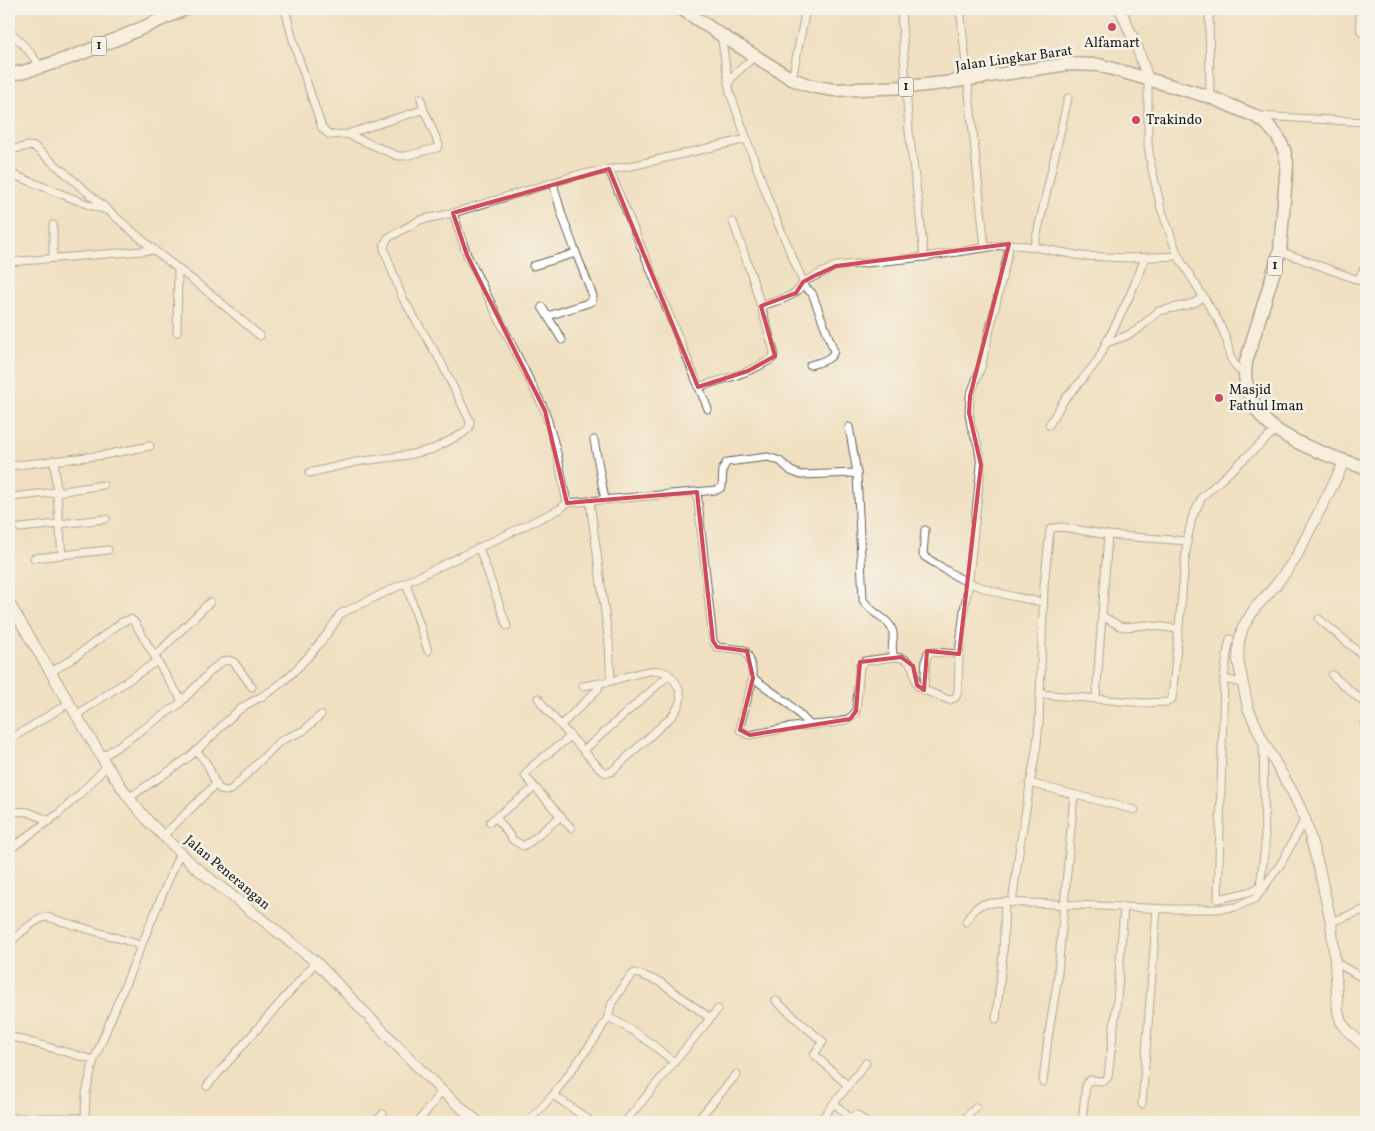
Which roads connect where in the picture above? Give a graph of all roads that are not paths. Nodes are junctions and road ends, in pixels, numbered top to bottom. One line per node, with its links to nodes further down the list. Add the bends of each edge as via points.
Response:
1 (186, 9): 14 (highway, 1, via 76,56)
2 (285, 9): 27 (street, via 322,128 330,135)
3 (682, 9): 11 (highway, Jalan Lingkar Barat / 1)
4 (806, 9): 16 (street)
5 (901, 9): 20 (street)
6 (958, 9): 18 (street, via 962,16)
7 (1120, 9): 17 (street)
8 (1209, 9): 21 (street)
9 (1359, 9): 12 (street, via 1361,32)
10 (9, 30): 14 (street)
11 (721, 35): 13 (highway, Jalan Lingkar Barat / 1); 19 (street)
12 (1366, 35)
13 (755, 56): 16 (highway, Jalan Lingkar Barat / 1); 19 (street)
14 (41, 67): 15 (highway, 1)
15 (9, 75)
16 (792, 79): 20 (highway, Jalan Lingkar Barat / 1, via 834,90)
17 (1148, 79): 18 (highway, Jalan Lingkar Barat / 1, via 1099,66 1068,64); 21 (highway, Jalan Lingkar Barat / 1); 43 (street, via 1150,166)
18 (969, 80): 20 (highway, Jalan Lingkar Barat / 1); 39 (street)
19 (728, 83): 28 (street)
20 (907, 87): 44 (street)
21 (1210, 97): 25 (highway, Jalan Lingkar Barat / 1)
22 (421, 98): 24 (street)
23 (1068, 98): 38 (street)
24 (424, 111): 27 (street); 27 (street, via 439,145 433,149 398,156)
25 (1255, 116): 26 (street); 41 (highway, Jalan Lingkar Barat / 1, via 1278,137 1287,163)
26 (1366, 122)
27 (347, 134)
28 (747, 139): 30 (street); 52 (street)
29 (9, 150): 33 (street, via 35,147)
30 (609, 169): 32 (street); 64 (street)
31 (9, 173): 33 (street)
32 (552, 183): 34 (street); 42 (street)
33 (109, 211): 40 (street)
34 (453, 213): 75 (street, via 420,220 388,238 384,249 402,297 442,362 470,421 470,428 433,449); 83 (street, via 467,255 545,411)
35 (733, 222): 56 (street)
36 (53, 225): 46 (street)
37 (1009, 244): 38 (street); 39 (street); 95 (street, via 981,367 970,396 971,426 981,465)
38 (1034, 247): 45 (street, via 1082,256)
39 (985, 248): 44 (street)
40 (154, 250): 46 (street); 50 (street)
41 (1280, 251): 51 (street); 63 (highway, Jalan Lingkar Barat / 1)
42 (576, 253): 49 (street); 57 (street, via 593,296 592,301)
43 (1178, 256): 45 (street); 54 (street)
44 (924, 257): 52 (street, via 836,266)
45 (1145, 257): 61 (street)
46 (53, 258): 47 (street)
47 (9, 262)
48 (1366, 265): 51 (street)
49 (533, 266)
50 (178, 269): 58 (street); 59 (street)
51 (1358, 280): 53 (street)
52 (803, 283): 56 (street, via 797,292); 62 (street, via 812,293 834,351 829,358)
53 (1366, 283)
54 (1202, 296): 61 (street, via 1187,306 1159,310 1137,330); 63 (street, via 1224,333 1230,357)
55 (542, 306): 57 (street)
56 (761, 306): 64 (street, via 773,358 748,371)
57 (548, 316): 60 (street)
58 (177, 332)
59 (260, 336)
60 (562, 340)
61 (1106, 342): 66 (street, via 1098,360 1064,400)
62 (810, 365)
63 (1245, 375): 68 (highway, Jalan Lingkar Barat / 1, via 1255,406)
64 (698, 387): 65 (street)
65 (708, 410)
66 (1049, 425)
67 (849, 427): 76 (street)
68 (1276, 430): 72 (highway, Jalan Lingkar Barat / 1); 89 (street, via 1202,497 1192,518)
69 (594, 440): 81 (street)
70 (150, 446): 71 (street)
71 (54, 460): 73 (street); 78 (street)
72 (1345, 461): 74 (highway, Jalan Lingkar Barat / 1); 116 (street, via 1296,559 1254,608 1243,627 1238,660)
73 (9, 466)
74 (1366, 468)
75 (310, 473)
76 (857, 473): 79 (street, via 801,475 768,457 727,462 720,489); 106 (street, via 863,600 891,627)
77 (104, 485): 78 (street)
78 (57, 492): 80 (street); 85 (street)
79 (697, 492): 81 (street); 112 (street, via 713,641 717,647 744,650 749,656)
80 (11, 497)
81 (605, 500): 82 (street)
82 (590, 502): 83 (street); 114 (street)
83 (567, 503): 90 (street)
84 (106, 519): 85 (street)
85 (60, 524): 86 (street); 92 (street)
86 (20, 528)
87 (925, 530): 95 (street, via 925,557)
88 (1108, 535): 89 (street); 97 (street, via 1062,527 1050,530); 99 (street)
89 (1187, 542): 102 (street)
90 (479, 548): 94 (street); 101 (street)
91 (108, 550): 92 (street)
92 (62, 555): 93 (street)
93 (34, 558)
94 (406, 582): 104 (street); 134 (street, via 340,614 329,632 298,666 269,692 238,711)
95 (968, 582): 97 (street, via 1000,594); 105 (street)
96 (210, 602): 107 (street)
97 (1043, 602): 120 (street)
98 (9, 603): 109 (street, Jalan Penerangan)
99 (1102, 616): 102 (street, via 1125,627); 122 (street)
100 (1320, 619): 108 (street)
101 (507, 626)
102 (1179, 629): 122 (street, via 1172,699 1144,703)
103 (1230, 639): 113 (street)
104 (428, 651)
105 (959, 654): 119 (street, via 928,653); 119 (street, via 956,697 949,700)
106 (894, 657): 119 (street, via 914,666 917,685); 129 (street, via 862,663 856,711 850,719)
107 (156, 658): 109 (street, via 131,619); 123 (street); 126 (street)
108 (1366, 658)
109 (51, 672): 124 (street, Jalan Penerangan)
110 (669, 675): 114 (street, via 655,670); 133 (street); 133 (street, via 680,691 679,707 611,772 601,770)
111 (1332, 675): 125 (street)
112 (753, 678): 129 (street, via 788,703); 129 (street, via 740,730 750,735)
113 (1224, 680): 116 (street); 150 (street, via 1218,899)
114 (611, 681): 115 (street)
115 (600, 683): 117 (street); 128 (street, via 598,689)
116 (1242, 683): 132 (street, via 1248,708)
117 (583, 686)
118 (252, 687): 123 (street, via 234,662 224,660)
119 (924, 690)
120 (1040, 694): 122 (street); 137 (street, via 1037,744)
121 (538, 698): 128 (street)
122 (1096, 698)
123 (182, 700): 135 (street)
124 (69, 702): 126 (street, Jalan Penerangan); 131 (street)
125 (1366, 704)
126 (76, 715): 135 (street, Jalan Penerangan)
127 (322, 715): 136 (street, via 303,731 278,743 232,789 225,791)
128 (561, 725): 130 (street)
129 (810, 725)
130 (572, 736): 133 (street); 138 (street, via 526,772 525,776)
131 (9, 740)
132 (1263, 741): 144 (street); 150 (street, via 1265,845)
133 (584, 750)
134 (196, 751): 136 (street, via 207,763); 140 (street)
135 (105, 761): 140 (street, Jalan Penerangan); 145 (street, via 80,794)
136 (216, 784): 147 (street)
137 (1030, 784): 139 (street); 152 (street)
138 (534, 788): 143 (street); 143 (street, via 493,820 523,846)
139 (1074, 795): 141 (street); 153 (street)
140 (129, 798): 147 (street, Jalan Penerangan)
141 (1135, 810)
142 (9, 811): 145 (street, via 28,812)
143 (560, 816): 146 (street)
144 (1305, 819): 151 (street, via 1282,862); 158 (street)
145 (50, 821): 148 (street)
146 (571, 828)
147 (162, 836): 149 (street, Jalan Penerangan)
148 (9, 850)
149 (180, 852): 160 (street); 161 (street, Jalan Penerangan)
150 (1260, 887): 151 (street)
151 (1256, 898): 155 (street, via 1236,907)
152 (1009, 902): 153 (street); 157 (street, via 981,904); 168 (street)
153 (1065, 904): 154 (street); 175 (street)
154 (1124, 907): 155 (street); 195 (street, via 1108,1077 1104,1081 1090,1080 1086,1084)
155 (1157, 909): 181 (street)
156 (1366, 910): 158 (street)
157 (966, 922)
158 (1331, 922): 162 (street)
159 (9, 943): 160 (street, via 36,921 47,917)
160 (141, 945): 171 (street)
161 (316, 962): 177 (street); 178 (street, Jalan Penerangan)
162 (1336, 962): 163 (street); 170 (street, via 1341,1022)
163 (1366, 980)
164 (776, 1001): 176 (street, via 823,1042 814,1054)
165 (718, 1009): 167 (street)
166 (608, 1017): 167 (street, via 619,992 635,973 672,989); 172 (street, via 625,1025); 179 (street)
167 (710, 1018): 172 (street)
168 (996, 1019)
169 (9, 1036): 171 (street)
170 (1366, 1048)
171 (94, 1060): 184 (street, via 86,1093 85,1118)
172 (674, 1062): 190 (street)
173 (866, 1063): 176 (street)
174 (737, 1074): 191 (street)
175 (1043, 1082)
176 (847, 1085): 180 (street)
177 (207, 1086)
178 (442, 1090): 186 (street); 187 (street, Jalan Penerangan)
179 (553, 1095): 188 (street); 189 (street)
180 (834, 1103): 192 (street); 193 (street, via 849,1117 857,1116)
181 (1142, 1104)
182 (976, 1107): 194 (street)
183 (383, 1114): 185 (street)
184 (9, 1118)
185 (376, 1122)
186 (418, 1122)
187 (478, 1122)
188 (528, 1122)
189 (592, 1122)
190 (625, 1122)
191 (696, 1122)
192 (818, 1122)
193 (865, 1122)
194 (962, 1122)
195 (1082, 1122)

